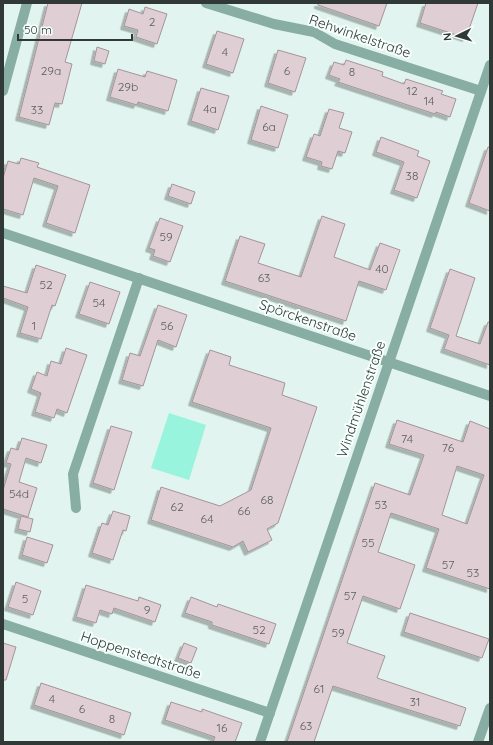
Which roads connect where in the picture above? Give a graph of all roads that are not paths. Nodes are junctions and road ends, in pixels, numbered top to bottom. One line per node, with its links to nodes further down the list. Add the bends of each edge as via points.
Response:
1 (27, 3): 5 (street)
2 (206, 3): 4 (street, Rehwinkelstraße, via 274,24 314,32 335,44)
3 (490, 65): 4 (street, Windmühlenstraße)
4 (481, 90): 8 (street, Windmühlenstraße)
5 (3, 91)
6 (3, 233): 7 (street, Spörckenstraße)
7 (139, 278): 8 (street, Spörckenstraße); 10 (street, via 73,474)
8 (388, 362): 9 (street, Spörckenstraße); 13 (street, Windmühlenstraße)
9 (490, 396)
10 (76, 508)
11 (3, 624): 13 (street, Hoppenstedtstraße)
12 (490, 708): 15 (street)
13 (270, 713): 14 (street, Windmühlenstraße)
14 (260, 742)
15 (478, 742)

